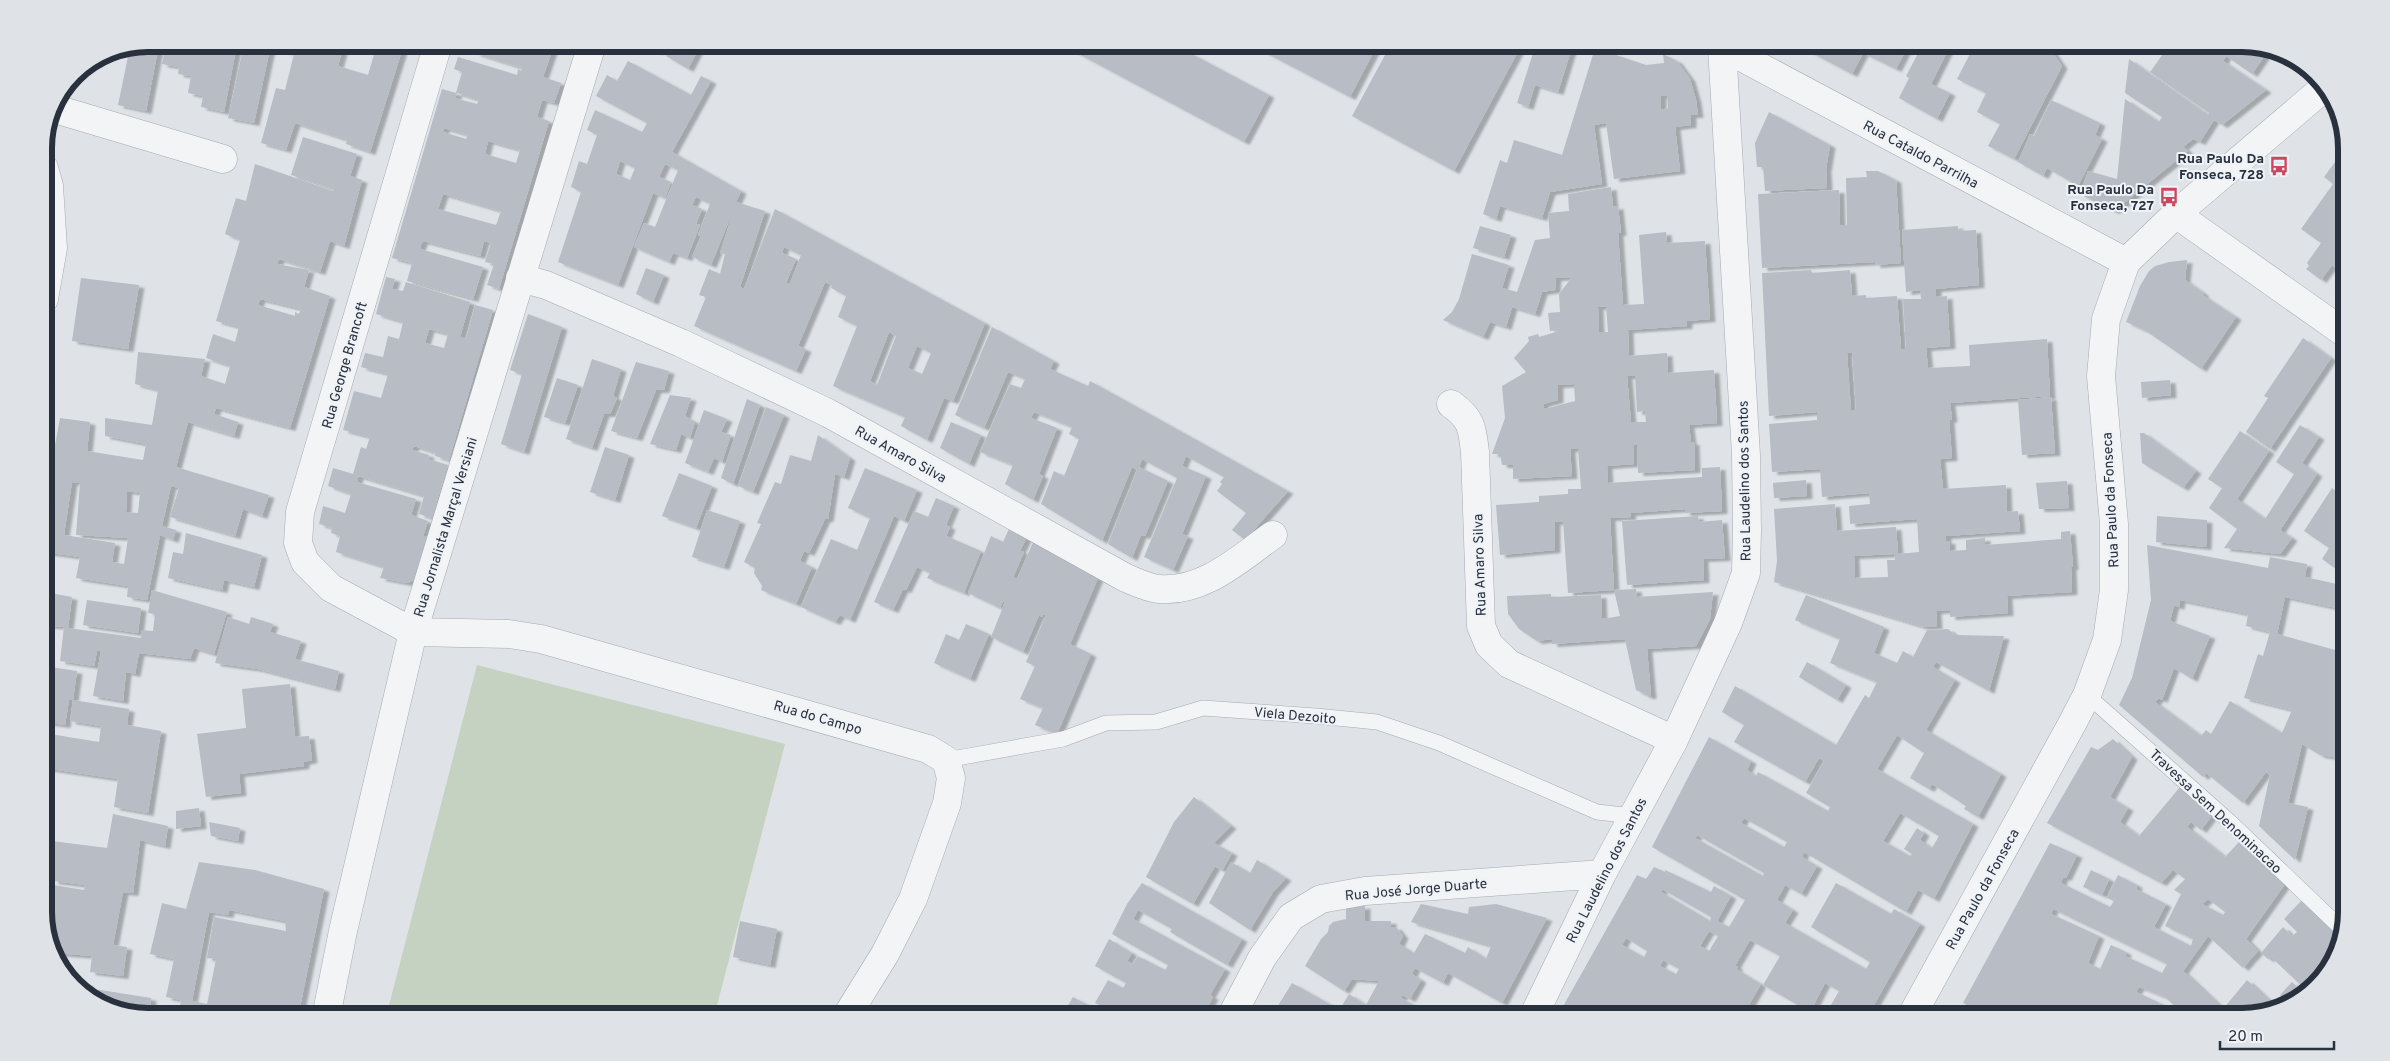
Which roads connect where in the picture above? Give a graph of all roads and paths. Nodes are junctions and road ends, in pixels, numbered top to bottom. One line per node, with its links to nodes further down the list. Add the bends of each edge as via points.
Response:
1 (1721, 52): 16 (street, Rua Laudelino dos Santos, via 1746,456 1746,574 1728,623)
2 (1735, 52): 9 (street, Rua Cataldo Parrilha)
3 (435, 53): 14 (street, Rua George Brancoft, via 300,512 298,543 305,562 331,588)
4 (589, 53): 10 (street, Rua Jornalista Marçal Versiani)
5 (2319, 92): 8 (street, Rua Paulo da Fonseca)
6 (61, 111): 7 (street)
7 (222, 159)
8 (2176, 214): 9 (street, Rua Paulo da Fonseca); 11 (street)
9 (2126, 262): 15 (street, Rua Paulo da Fonseca, via 2106,319 2101,376 2114,524 2114,590 2107,640)
10 (520, 278): 13 (street, Rua Amaro Silva, via 546,285 682,343 828,413 1126,578 1157,589 1181,589 1207,580); 14 (street, Rua Jornalista Marçal Versiani)
11 (2337, 328)
12 (1451, 404): 16 (street, Rua Amaro Silva, via 1466,415 1472,430 1481,626 1490,645 1508,664)
13 (1273, 535)
14 (413, 632): 17 (street, Rua do Campo, via 509,634 541,639 928,748); 21 (street, Rua Jornalista Marçal Versiani)
15 (2087, 695): 20 (lane, Travessa Sem Denominacao, via 2229,821); 25 (street, Rua Paulo da Fonseca)
16 (1674, 740): 18 (street, Rua Laudelino dos Santos)
17 (946, 760): 18 (lane, Viela Dezoito, via 1063,738 1106,724 1156,722 1203,708 1316,716 1377,722 1439,743 1597,812); 22 (street, via 951,778 947,803 913,899 886,954)
18 (1633, 816): 19 (street, Rua Laudelino dos Santos)
19 (1602, 874): 23 (street, Rua José Jorge Duarte, via 1365,891 1321,899 1291,917 1262,958); 24 (street, Rua Laudelino dos Santos)
20 (2337, 924)
21 (328, 1008)
22 (852, 1008)
23 (1236, 1008)
24 (1537, 1008)
25 (1916, 1008)

